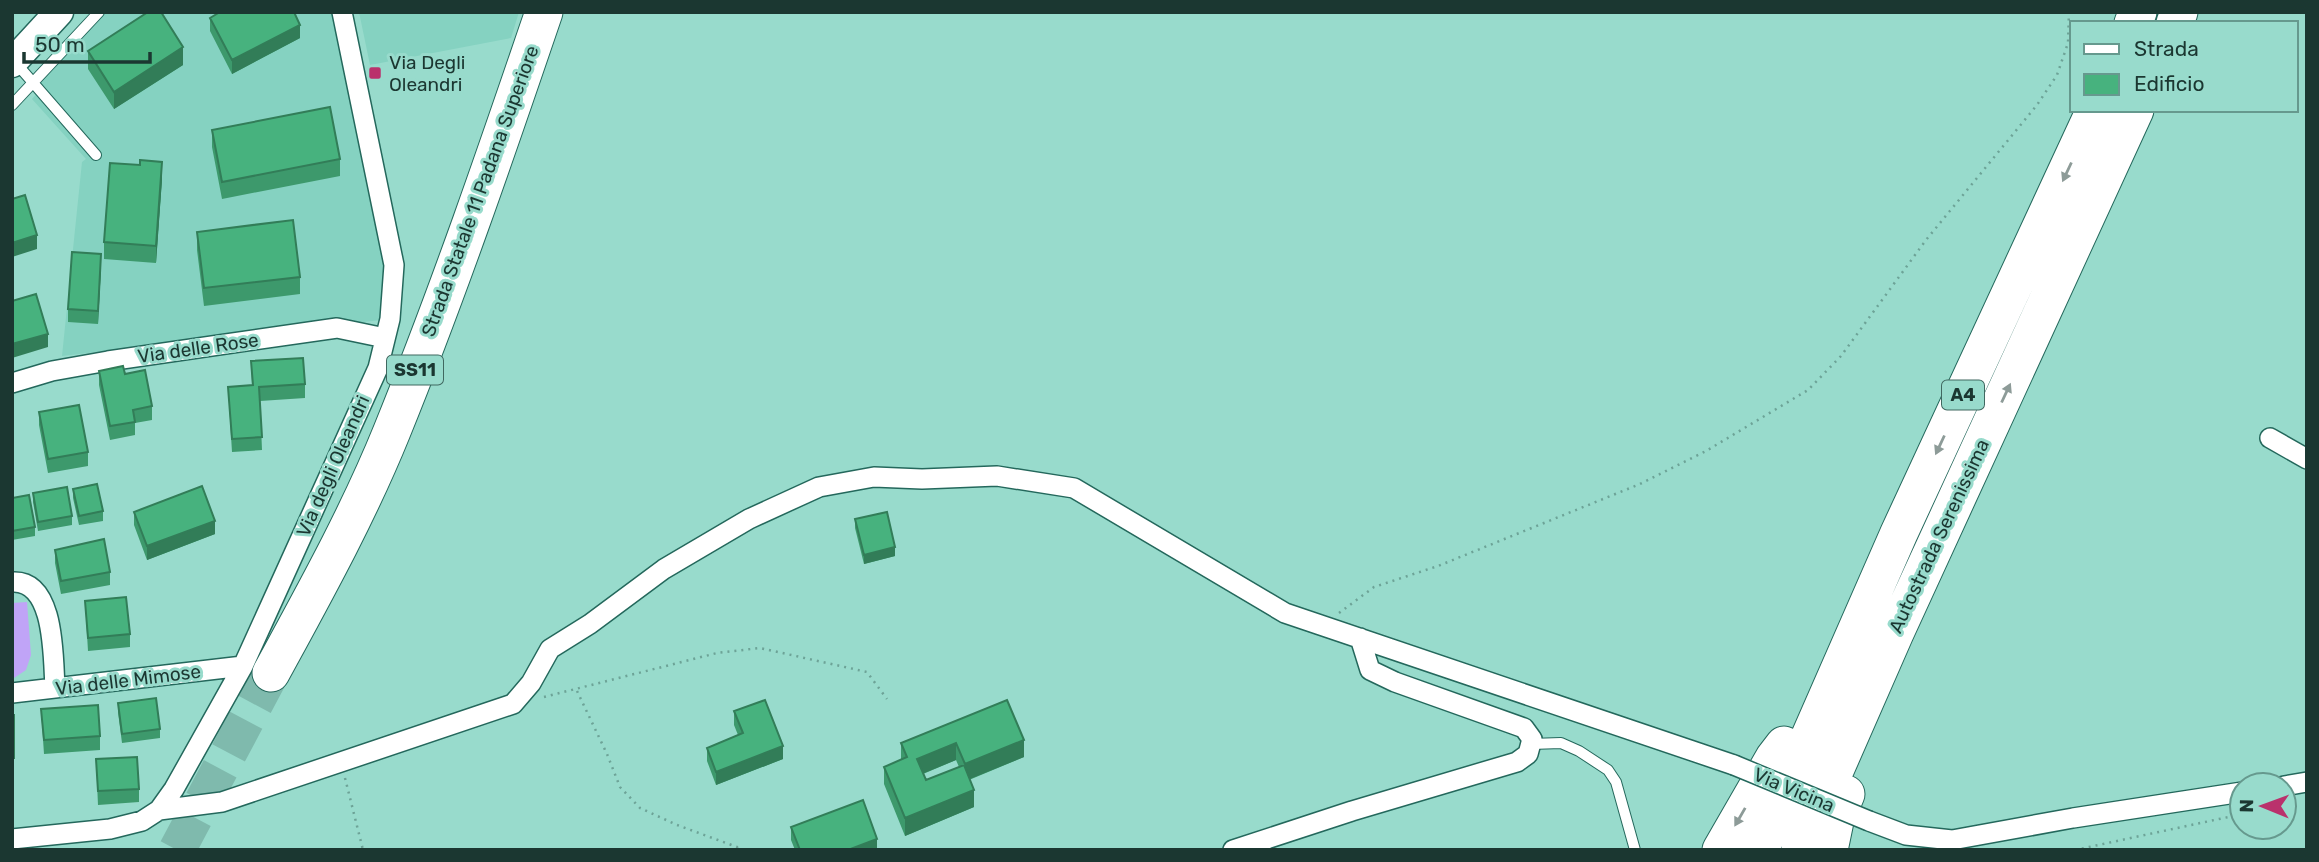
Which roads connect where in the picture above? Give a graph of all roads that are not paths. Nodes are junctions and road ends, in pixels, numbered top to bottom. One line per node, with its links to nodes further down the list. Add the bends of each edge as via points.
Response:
1 (59, 12): 5 (street)
2 (99, 12): 6 (lane)
3 (342, 12): 11 (street, Via degli Oleandri, via 394,265)
4 (542, 12): 18 (highway, Strada Statale 11 Padana Superiore / SS11, via 475,216 392,432 335,554)
5 (13, 62): 6 (lane)
6 (35, 83): 7 (lane); 10 (lane)
7 (12, 105)
8 (2094, 112): 19 (highway, Autostrada Serenissima / A4, one-way to 19)
9 (2134, 112): 16 (highway, Autostrada Serenissima / A4, one-way to 9)
10 (96, 155)
11 (386, 338): 12 (street, Via delle Rose, via 337,328 52,370); 18 (street, Via degli Oleandri)
12 (12, 383)
13 (2270, 438): 14 (street)
14 (2307, 459)
15 (12, 582): 20 (street, via 34,591 49,617)
16 (1895, 633): 30 (highway, Autostrada Serenissima / A4); 31 (highway, via 1867,738 1835,821)
17 (1360, 638): 22 (street, via 1370,670 1524,728); 23 (street, Via Vicina, bridge, via 1734,765 1906,835 1952,840); 24 (street, Via Vicina, via 1285,613 1074,488 997,476 874,477 819,487 748,519 664,569 550,649 513,704 222,803)
18 (257, 669): 20 (street, Via delle Mimose); 24 (street, Via degli Oleandri)
19 (1833, 680): 28 (highway, one-way to 28, via 1774,758); 29 (highway, Autostrada Serenissima / A4)
20 (55, 688): 21 (street, Via delle Mimose)
21 (12, 693)
22 (1531, 744): 26 (street, via 1528,754 1517,762); 27 (lane, via 1561,743 1608,770 1616,782)
23 (2228, 794)
24 (159, 810): 25 (street, via 142,821 110,829)
25 (12, 839)
26 (1233, 850)
27 (1635, 850)
28 (1721, 850)
29 (1760, 850)
30 (1800, 850)
31 (1829, 850)

